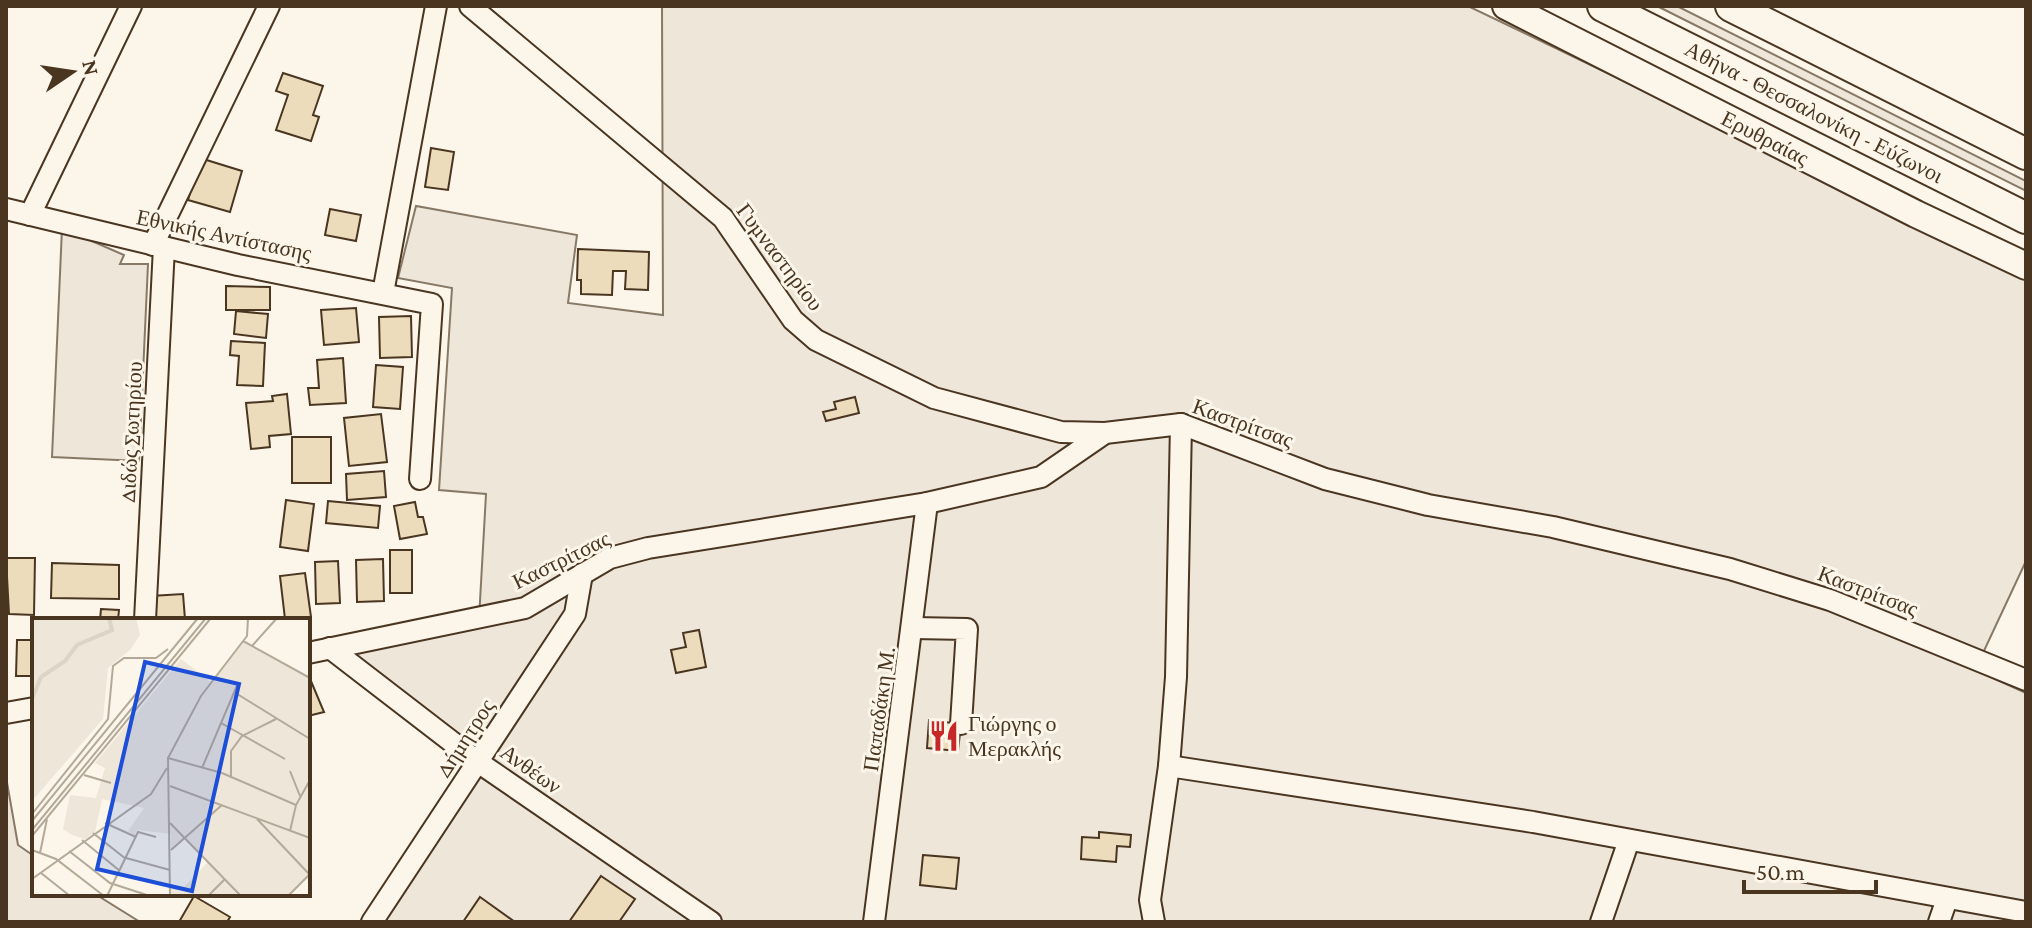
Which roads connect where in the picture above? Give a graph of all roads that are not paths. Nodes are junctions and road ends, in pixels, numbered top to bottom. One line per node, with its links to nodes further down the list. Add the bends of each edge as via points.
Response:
1 (131, 6): 10 (street)
2 (269, 6): 12 (street, Διδώς Σωτηρίου)
3 (436, 6): 14 (street)
4 (470, 6): 16 (street, Γυμναστηρίου, via 723,218 793,320 816,340 934,398 1061,432)
5 (1506, 6): 13 (main road, Ερυθραίας)
6 (1603, 6): 11 (highway, Αθήνα - Θεσσαλονίκη - Εύζωνοι)
7 (1731, 6): 8 (highway)
8 (2026, 154)
9 (6, 209): 10 (street, Εθνικής Αντίστασης)
10 (30, 215): 12 (street, Εθνικής Αντίστασης)
11 (2026, 218)
12 (159, 246): 14 (street, Εθνικής Αντίστασης); 20 (street, Διδώς Σωτηρίου)
13 (2026, 266)
14 (383, 293): 17 (street, Εθνικής Αντίστασης, via 432,304)
15 (1181, 424): 16 (street, Καστρίτσας); 24 (street, Καστρίτσας, via 1325,479 1730,569 1830,600); 29 (street)
16 (1105, 433): 18 (street, Καστρίτσας, via 1041,477)
17 (420, 479)
18 (927, 503): 19 (street, Καστρίτσας, via 648,548 610,558); 21 (street, Παπαδάκη Μ.)
19 (582, 574): 22 (street, Καστρίτσας, via 525,608); 28 (street, Δήμητρος, via 575,614)
20 (145, 618)
21 (914, 628): 27 (street, via 967,629); 35 (street, Παπαδάκη Μ.)
22 (330, 648): 23 (street, Καστρίτσας); 28 (street, Ανθέων)
23 (310, 653)
24 (2026, 680)
25 (32, 708): 26 (street)
26 (6, 713)
27 (961, 724)
28 (478, 762): 33 (street, Δήμητρος); 34 (street, Ανθέων)
29 (1169, 766): 30 (street); 36 (street, via 1150,900)
30 (1629, 840): 31 (street); 37 (street)
31 (1947, 899): 32 (street); 38 (street)
32 (2026, 912)
33 (372, 922)
34 (711, 922)
35 (874, 922)
36 (1154, 922)
37 (1601, 922)
38 (1939, 922)

